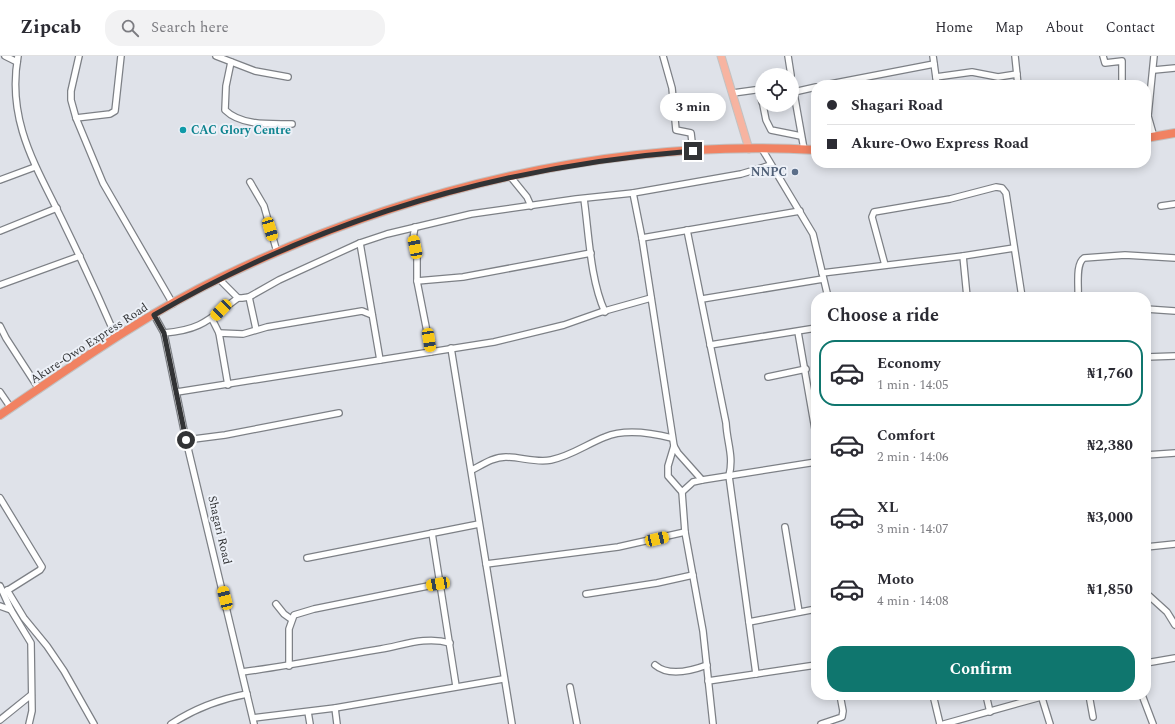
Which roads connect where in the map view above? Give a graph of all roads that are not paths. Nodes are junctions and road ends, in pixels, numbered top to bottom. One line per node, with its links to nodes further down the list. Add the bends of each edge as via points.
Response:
1 (6, 56): 14 (street)
2 (18, 56): 14 (street)
3 (79, 56): 35 (street, via 71,91)
4 (120, 56): 35 (street, via 115,111 110,114)
5 (216, 56): 15 (street)
6 (238, 56): 15 (street)
7 (663, 56): 44 (street, via 672,88 676,130 691,133)
8 (721, 56): 32 (main road)
9 (788, 56): 17 (street)
10 (933, 56): 16 (street)
11 (1015, 56): 20 (street)
12 (1103, 56): 27 (street, via 1105,63 1122,62)
13 (1154, 56): 19 (street)
14 (17, 62): 46 (street, via 15,102)
15 (234, 63): 21 (street, via 255,71); 36 (street, via 224,108 227,112 235,118 248,121)
16 (934, 64): 22 (street); 23 (street)
17 (790, 68)
18 (1175, 68): 19 (street)
19 (1154, 70): 31 (street)
20 (1017, 74): 22 (street, via 998,77 972,72); 26 (street)
21 (288, 77)
22 (936, 77): 25 (street)
23 (858, 78): 24 (street)
24 (849, 80)
25 (936, 80)
26 (1018, 80)
27 (1122, 80)
28 (811, 88): 30 (street)
29 (755, 90): 32 (street)
30 (799, 91)
31 (1151, 91)
32 (733, 93): 40 (main road)
33 (764, 112): 38 (street, via 771,130)
34 (797, 112): 38 (street)
35 (76, 118): 82 (street, via 102,183)
36 (292, 124)
37 (1175, 133): 39 (highway)
38 (801, 136): 42 (street)
39 (1151, 138)
40 (749, 149): 41 (highway, Akure-Owo Express Road); 44 (highway, Akure-Owo Express Road)
41 (762, 149): 42 (highway, Akure-Owo Express Road); 45 (street)
42 (804, 149): 43 (highway, Akure-Owo Express Road)
43 (811, 150)
44 (693, 151): 47 (highway, Akure-Owo Express Road, via 603,160)
45 (771, 165): 50 (street, via 741,174); 56 (street)
46 (36, 167): 48 (street); 55 (street)
47 (510, 176): 53 (street); 63 (highway, Akure-Owo Express Road, via 459,188 371,215)
48 (0, 180)
49 (250, 182): 63 (street, via 264,206)
50 (633, 193): 51 (street); 60 (street)
51 (584, 199): 53 (street); 64 (street)
52 (1175, 204): 54 (street)
53 (531, 206): 57 (street, via 471,214)
54 (1161, 206)
55 (57, 208): 59 (street); 65 (street)
56 (800, 211): 58 (street); 69 (street, via 813,234)
57 (415, 227): 61 (street); 71 (street, via 413,238 417,256)
58 (687, 230): 60 (street); 80 (street)
59 (0, 231)
60 (642, 238): 79 (street)
61 (360, 243): 77 (street, via 279,280); 81 (street)
62 (1014, 248): 66 (street); 68 (street, via 1006,193 1002,188 996,187 950,199 874,212 872,217); 75 (street)
63 (277, 252): 70 (highway, Akure-Owo Express Road)
64 (591, 253): 71 (street, via 463,277); 86 (street)
65 (80, 256): 72 (street); 96 (street)
66 (963, 256): 68 (street); 74 (street)
67 (1175, 258): 76 (street, via 1126,255 1084,258 1079,266)
68 (885, 264): 69 (street)
69 (822, 276): 73 (street); 80 (street)
70 (219, 279): 78 (street); 82 (highway, Akure-Owo Express Road)
71 (417, 281): 99 (street)
72 (0, 284)
73 (827, 292)
74 (967, 292)
75 (1021, 292)
76 (1078, 292)
77 (249, 297): 78 (street); 91 (street)
78 (238, 298): 89 (street)
79 (651, 298): 86 (street); 113 (street)
80 (702, 299): 97 (street)
81 (370, 300): 84 (street); 88 (street)
82 (173, 304): 87 (highway, Akure-Owo Express Road)
83 (1151, 309): 85 (street)
84 (362, 311): 88 (street); 91 (street)
85 (1175, 311)
86 (604, 312): 98 (street, via 526,336)
87 (154, 315): 94 (street, Shagari Road); 96 (highway, Akure-Owo Express Road)
88 (372, 315): 102 (street)
89 (212, 319): 94 (street, via 193,328); 95 (street)
90 (0, 326): 106 (street)
91 (256, 329): 95 (street, via 243,334)
92 (811, 329): 93 (street)
93 (798, 332): 97 (street); 103 (street)
94 (164, 333): 108 (street, Shagari Road)
95 (219, 334): 105 (street)
96 (116, 337): 106 (highway, Akure-Owo Express Road)
97 (710, 345): 120 (street, via 727,438 732,452)
98 (451, 348): 99 (street); 119 (street)
99 (431, 352): 102 (street)
100 (1175, 356): 101 (street)
101 (1151, 357)
102 (380, 360): 105 (street)
103 (806, 369): 104 (street); 109 (street)
104 (768, 377)
105 (228, 384): 108 (street)
106 (39, 389): 110 (highway, Akure-Owo Express Road)
107 (0, 392): 110 (street)
108 (177, 392): 114 (street, Shagari Road)
109 (811, 402)
110 (10, 408): 112 (highway, Akure-Owo Express Road)
111 (339, 413): 114 (street)
112 (0, 415)
113 (672, 438): 115 (street); 119 (street, via 660,435 616,434 551,460 502,458)
114 (186, 440): 155 (street, Shagari Road)
115 (674, 446): 121 (street); 122 (street, via 668,476 672,484)
116 (1175, 453): 117 (street)
117 (1151, 455)
118 (811, 463): 120 (street)
119 (472, 470): 124 (street)
120 (729, 476): 121 (street); 144 (street)
121 (702, 480): 122 (street, via 693,482)
122 (682, 492): 126 (street)
123 (0, 498): 135 (street, via 42,567)
124 (480, 524): 127 (street); 131 (street)
125 (785, 527): 142 (street)
126 (685, 532): 131 (street, via 618,547); 132 (street)
127 (432, 533): 130 (street); 133 (street)
128 (1175, 544): 129 (street)
129 (1151, 546)
130 (307, 558)
131 (486, 564): 157 (street)
132 (693, 574): 136 (street, via 657,583); 152 (street)
133 (438, 584): 143 (street, via 314,609 299,613); 146 (street)
134 (0, 586): 135 (street)
135 (6, 591): 140 (street); 177 (street, via 64,671)
136 (586, 594)
137 (1151, 598): 145 (street, via 1167,612)
138 (276, 604): 143 (street)
139 (0, 606): 140 (street)
140 (11, 610): 162 (street, via 31,643)
141 (811, 610): 142 (street)
142 (799, 612): 144 (street)
143 (291, 619): 153 (street)
144 (749, 622): 156 (street)
145 (1175, 625)
146 (448, 630): 147 (street); 148 (street)
147 (438, 639): 148 (street); 153 (street)
148 (450, 643): 159 (street)
149 (1175, 658): 150 (street)
150 (1151, 662)
151 (655, 665): 152 (street, via 660,669 674,672 694,670)
152 (707, 665): 158 (street)
153 (289, 666): 155 (street)
154 (811, 666): 156 (street)
155 (242, 672): 161 (street, Shagari Road)
156 (756, 674): 158 (street)
157 (503, 679): 159 (street); 181 (street)
158 (708, 681): 183 (street)
159 (456, 686): 170 (street)
160 (570, 686): 182 (street)
161 (247, 694): 175 (street, Shagari Road); 178 (street, via 205,706)
162 (31, 695): 174 (street); 176 (street, via 32,711)
163 (841, 700): 184 (street, via 844,712 842,717)
164 (934, 700): 185 (street)
165 (987, 700): 172 (street)
166 (1028, 700): 172 (street)
167 (1042, 700): 187 (street)
168 (1090, 700): 173 (street)
169 (1144, 700): 188 (street)
170 (335, 708): 171 (street); 180 (street)
171 (308, 712): 175 (street); 179 (street)
172 (990, 712): 186 (street)
173 (1093, 717)
174 (0, 720)
175 (253, 721)
176 (29, 724)
177 (94, 724)
178 (171, 724)
179 (310, 724)
180 (338, 724)
181 (512, 724)
182 (577, 724)
183 (713, 724)
184 (821, 724)
185 (940, 724)
186 (944, 724)
187 (1050, 724)
188 (1153, 724)

